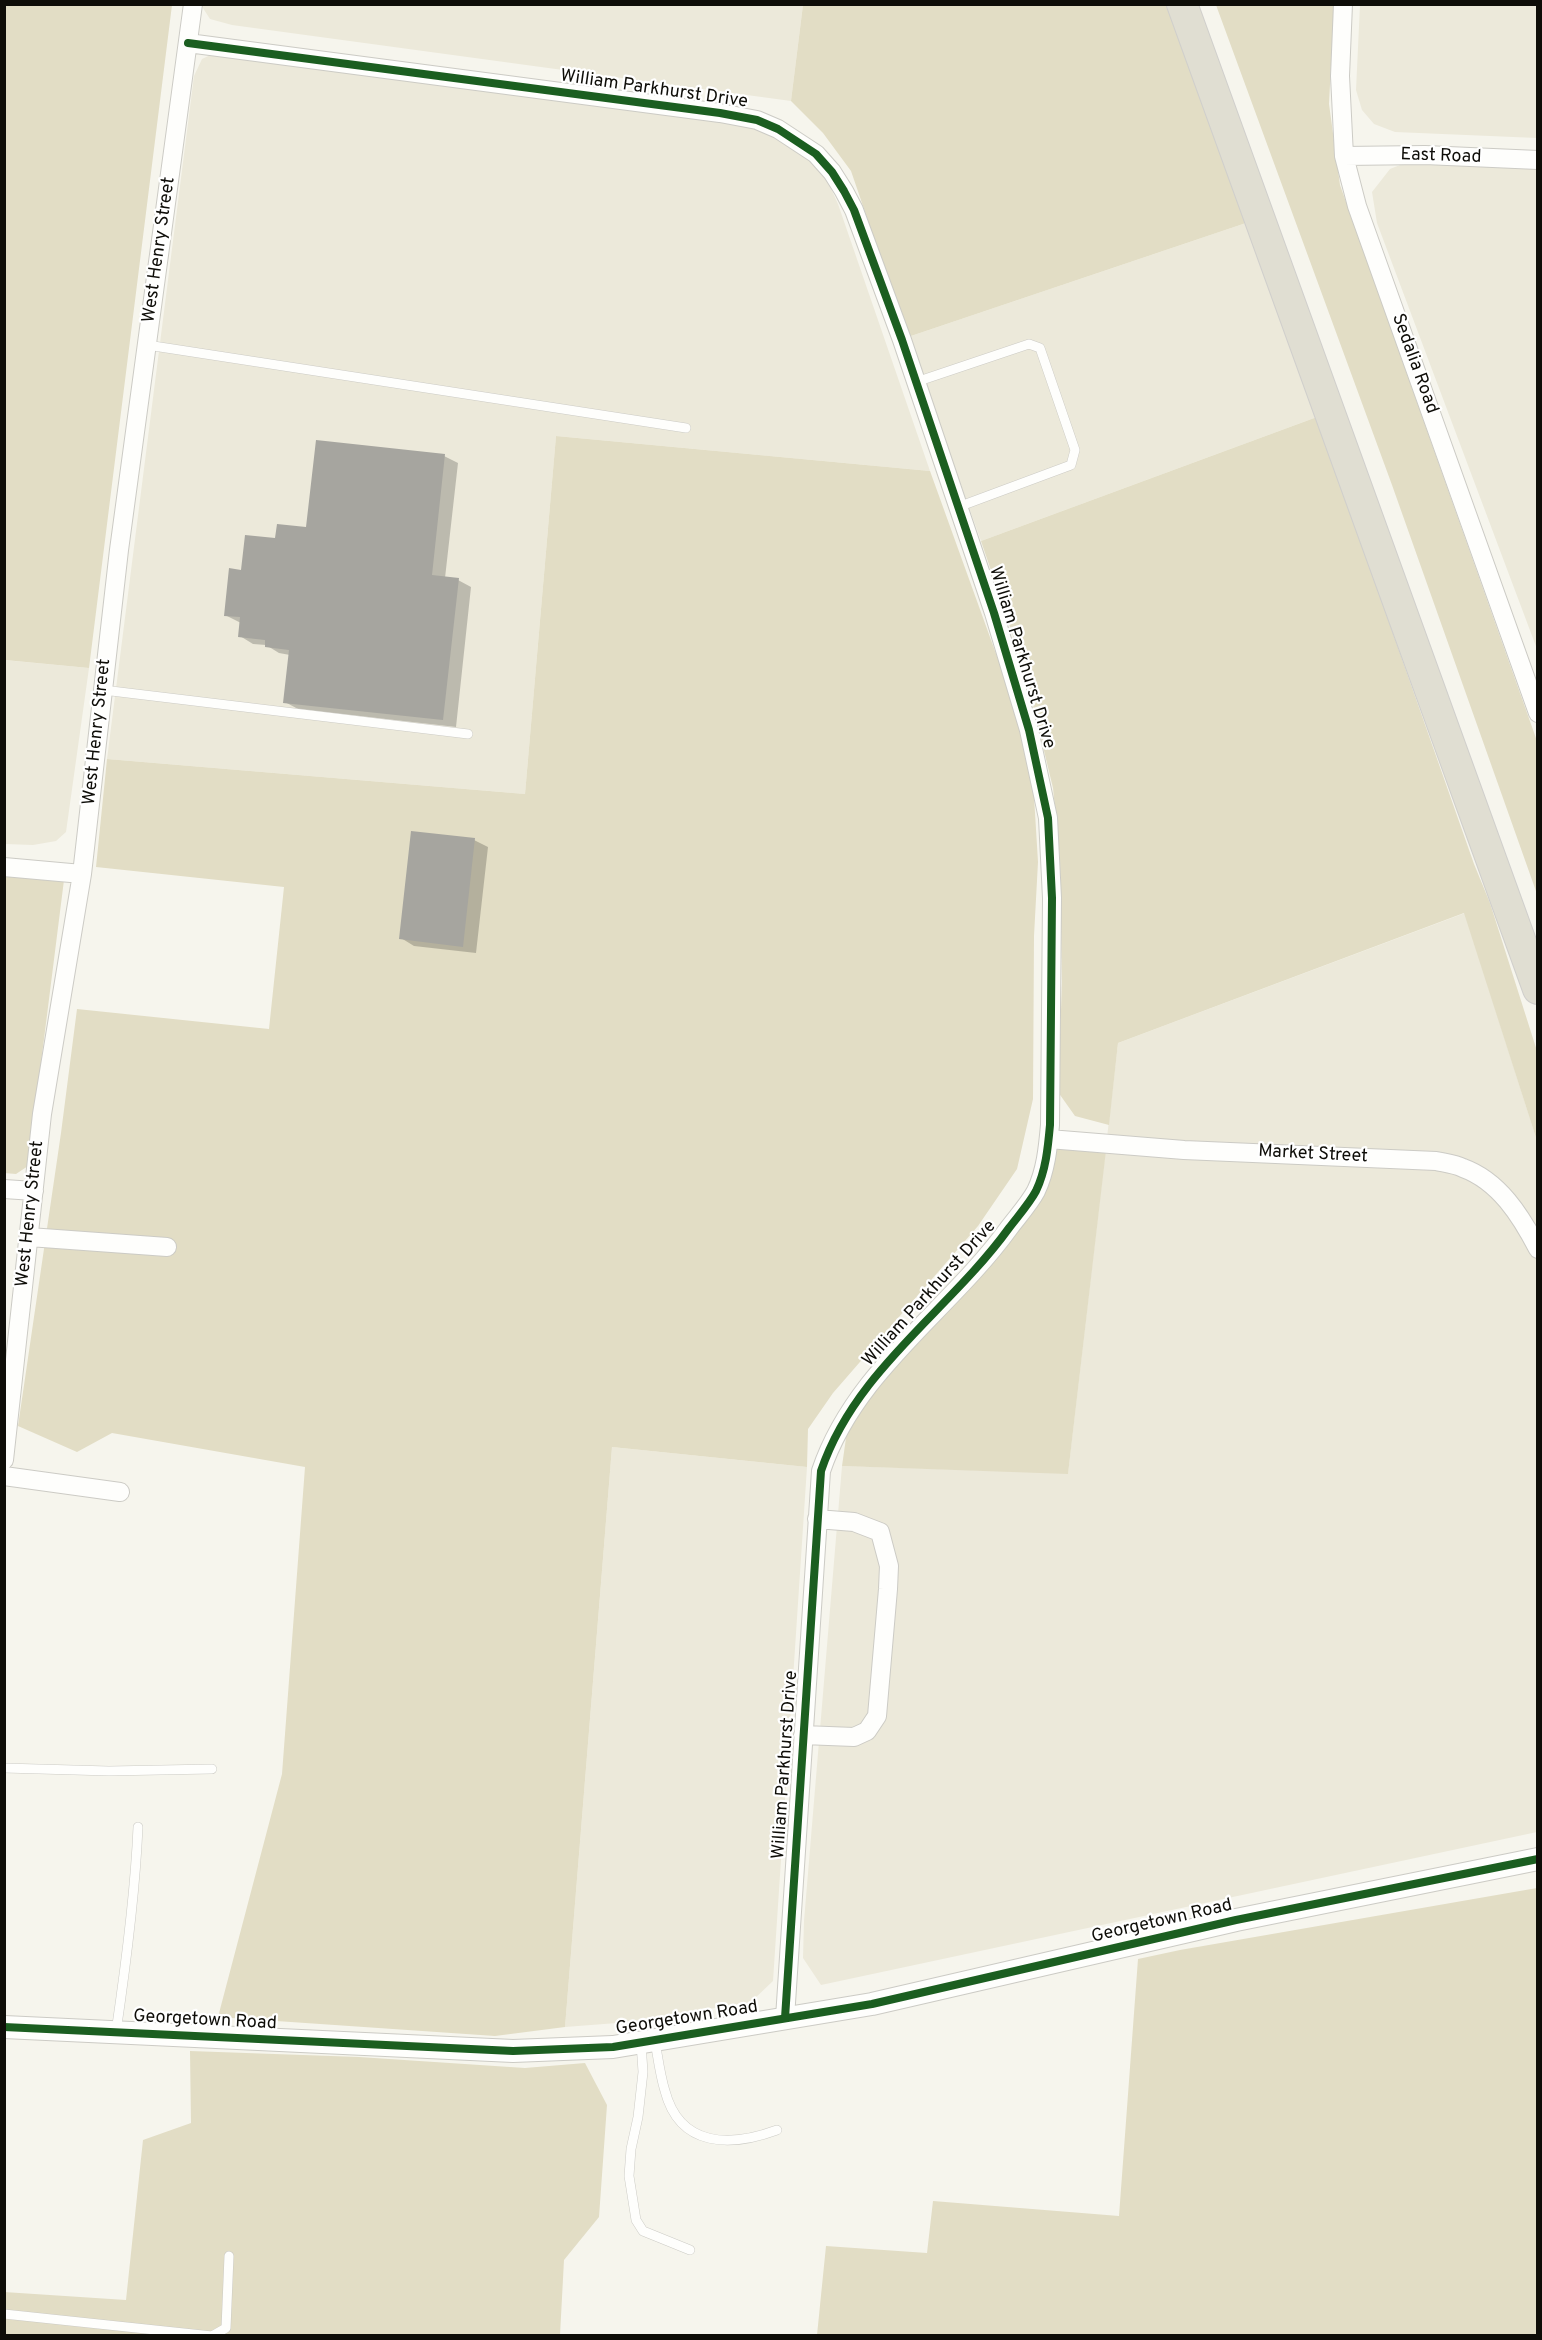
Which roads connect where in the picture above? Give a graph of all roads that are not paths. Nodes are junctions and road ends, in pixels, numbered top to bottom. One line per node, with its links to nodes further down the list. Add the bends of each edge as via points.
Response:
1 (193, 4): 4 (street, West Henry Street)
2 (1182, 4): 16 (highway)
3 (1342, 4): 5 (street, Sedalia Road)
4 (188, 43): 7 (street, West Henry Street); 8 (street, William Parkhurst Drive, via 720,113 757,120 778,129 816,154 844,191)
5 (1344, 156): 6 (street, East Road); 12 (street, Sedalia Road, via 1377,264)
6 (1538, 160)
7 (147, 345): 9 (lane); 11 (street, West Henry Street)
8 (916, 382): 10 (street, William Parkhurst Drive); 10 (lane, via 1029,344 1040,348 1075,450 1071,465)
9 (686, 428)
10 (958, 507): 17 (street, William Parkhurst Drive, via 1029,730 1048,818 1052,898)
11 (103, 690): 13 (lane); 15 (street, West Henry Street)
12 (1538, 713)
13 (468, 734)
14 (4, 867): 15 (street)
15 (82, 874): 19 (street, West Henry Street, via 42,1114)
16 (1538, 989)
17 (1049, 1139): 22 (street, Market Street, via 1436,1161 1463,1168 1499,1191); 26 (street, William Parkhurst Drive, via 1036,1191 995,1247 879,1370 830,1443 821,1471)
18 (4, 1189): 19 (street)
19 (34, 1191): 20 (street, West Henry Street)
20 (29, 1237): 21 (street); 23 (street, West Henry Street)
21 (167, 1247)
22 (1538, 1249)
23 (4, 1460)
24 (4, 1476): 25 (street)
25 (120, 1492)
26 (817, 1519): 27 (street, William Parkhurst Drive); 27 (street, via 854,1522 880,1532 889,1566 888,1589 877,1716 867,1731 854,1737)
27 (803, 1735): 32 (street, William Parkhurst Drive)
28 (4, 1768): 29 (lane, via 109,1772)
29 (212, 1769)
30 (138, 1827): 34 (lane, via 129,1946)
31 (1538, 1859): 32 (street, Georgetown Road, via 1236,1920 872,2004)
32 (785, 2018): 35 (street, Georgetown Road)
33 (4, 2027): 34 (street, Georgetown Road)
34 (116, 2032): 35 (street, Georgetown Road, via 513,2051)
35 (648, 2042): 36 (lane, via 677,2117 694,2134 712,2140 743,2139); 37 (lane, via 629,2176 636,2220 643,2231)
36 (777, 2130)
37 (690, 2250)
38 (230, 2256): 40 (lane, via 226,2328)
39 (4, 2314): 40 (lane)
40 (212, 2336)

